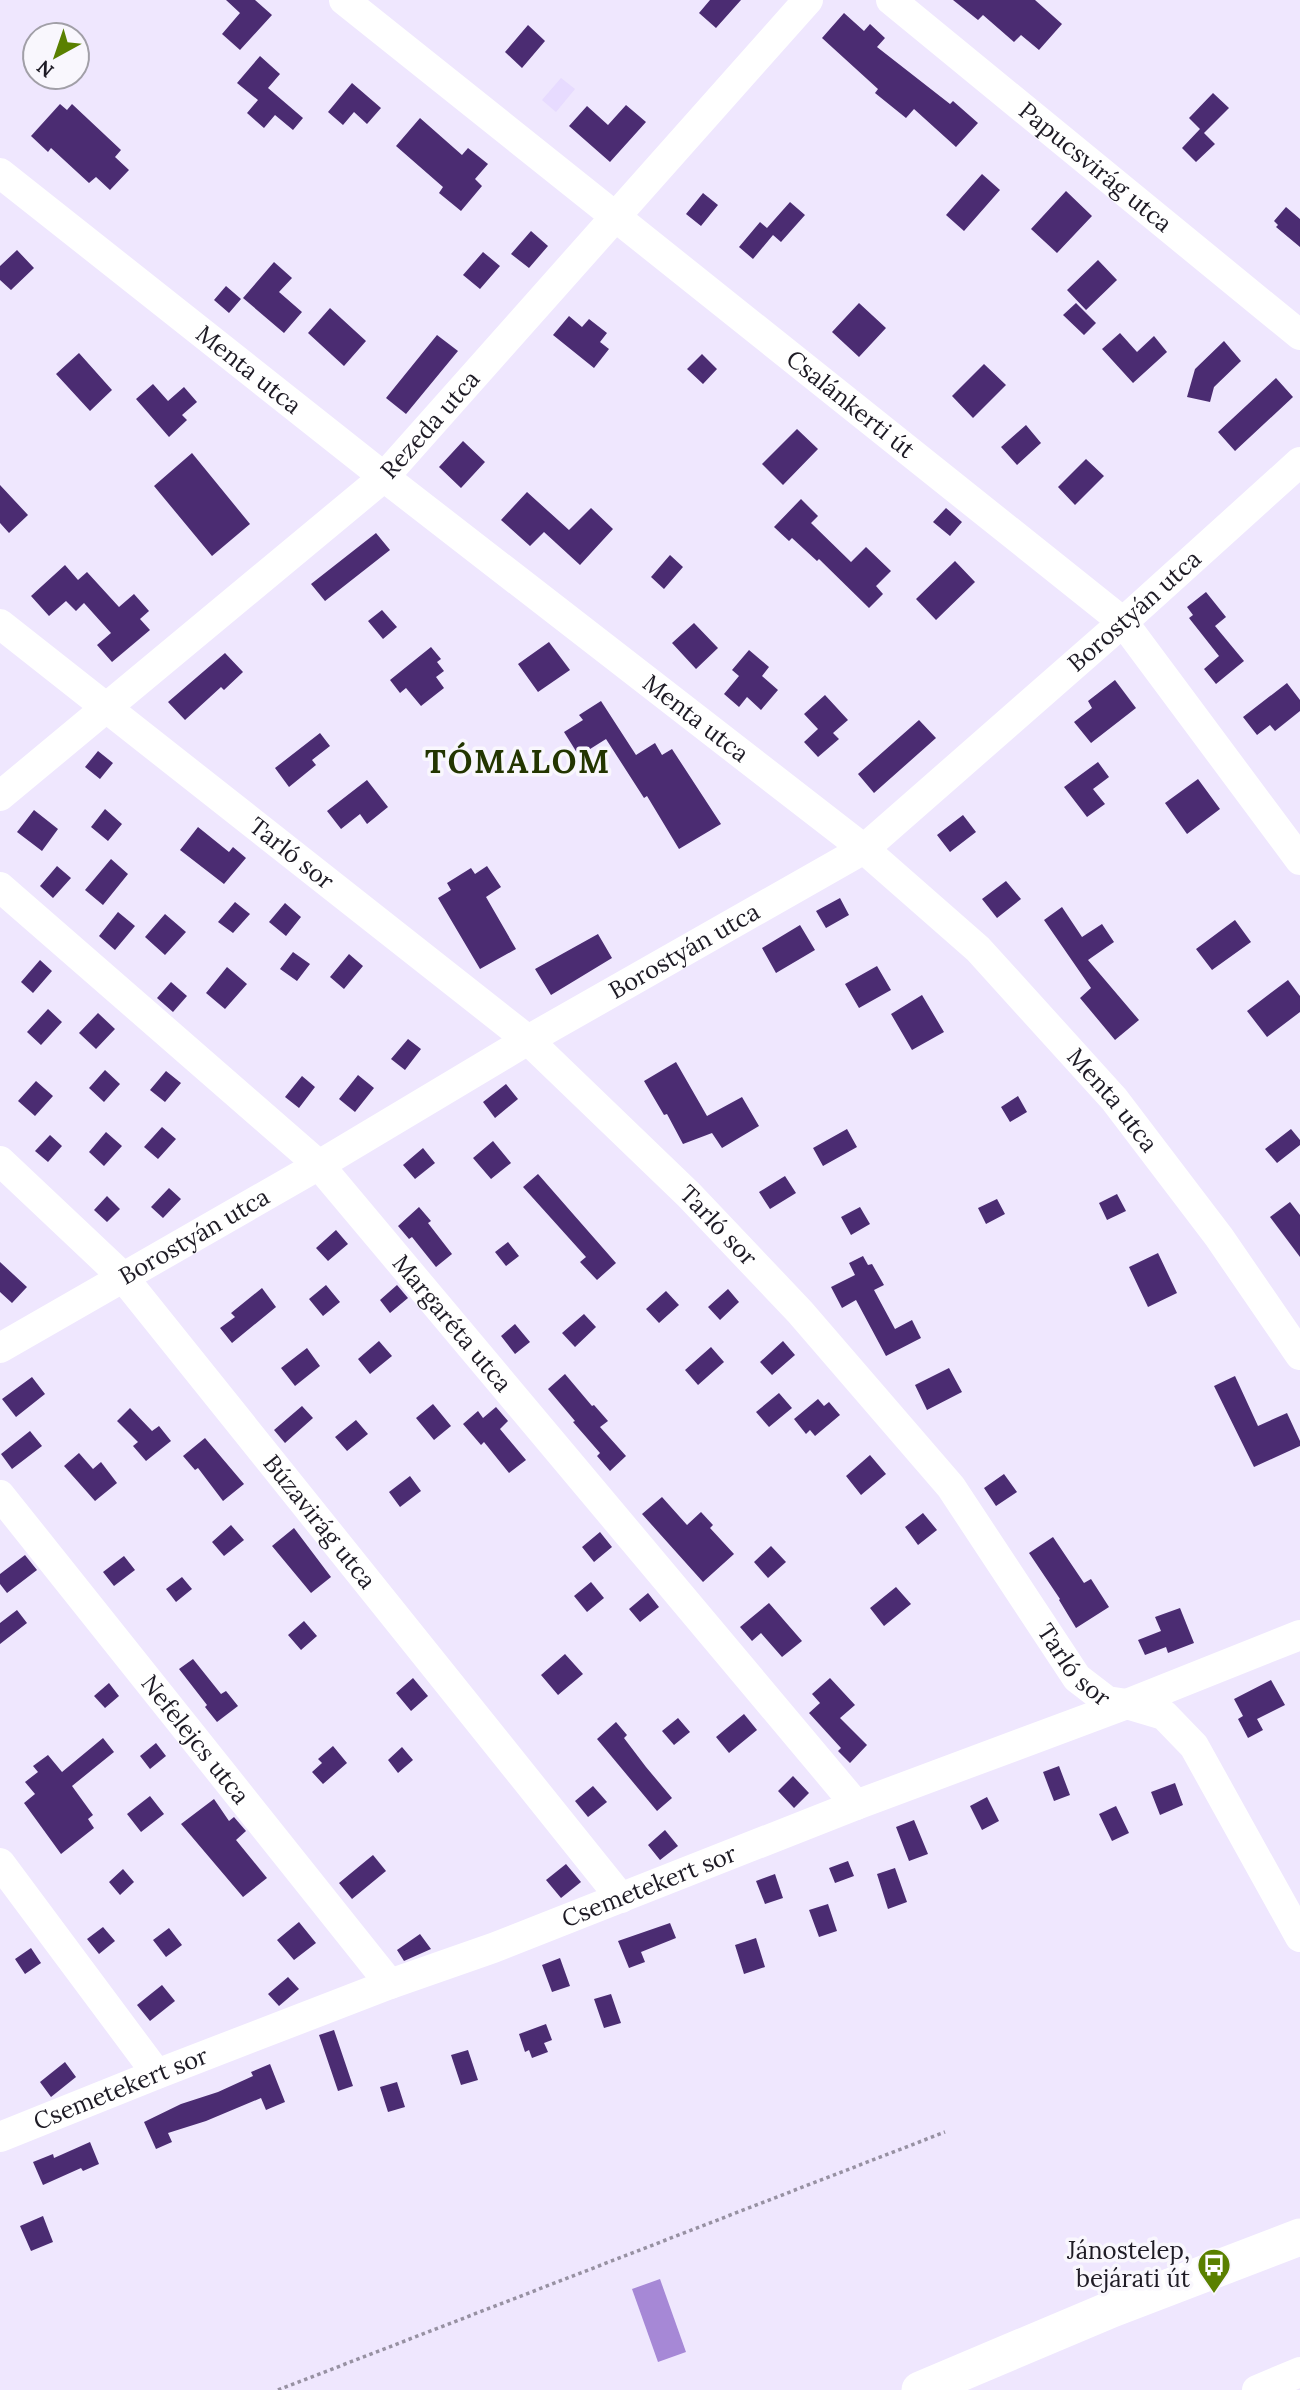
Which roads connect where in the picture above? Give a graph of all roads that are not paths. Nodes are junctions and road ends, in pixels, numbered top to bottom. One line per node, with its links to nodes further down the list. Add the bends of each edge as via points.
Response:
1 (344, 0): 5 (street, Csalánkerti út)
2 (808, 0): 5 (street, Rezeda utca)
3 (891, 0): 6 (street, Papucsvirág utca)
4 (0, 173): 8 (street, Menta utca)
5 (614, 217): 8 (street, Rezeda utca); 9 (street, Csalánkerti út)
6 (1300, 335)
7 (1300, 462): 9 (street, Borostyán utca)
8 (384, 477): 11 (street, Rezeda utca); 13 (street, Menta utca)
9 (1123, 622): 13 (street, Borostyán utca); 14 (street, Csalánkerti út)
10 (0, 624): 11 (street, Tarló sor)
11 (105, 707): 12 (street, Rezeda utca); 16 (street, Tarló sor)
12 (0, 796)
13 (864, 849): 16 (street, Borostyán utca); 21 (street, Menta utca, via 978,949 1115,1099)
14 (1300, 860)
15 (0, 887): 18 (street, Margaréta utca)
16 (528, 1040): 18 (street, Borostyán utca); 24 (street, Tarló sor, via 689,1195 800,1312 951,1487 1077,1678 1107,1701)
17 (0, 1161): 19 (street, Búzavirág utca)
18 (319, 1165): 19 (street, Borostyán utca); 25 (street, Margaréta utca)
19 (122, 1277): 20 (street, Borostyán utca); 27 (street, Búzavirág utca)
20 (0, 1348)
21 (1300, 1355)
22 (0, 1495): 29 (street, Nefelejcs utca)
23 (1300, 1635): 24 (street, Csemetekert sor)
24 (1127, 1704): 25 (street, Csemetekert sor); 28 (street, Tarló sor, via 1164,1716 1194,1746)
25 (856, 1805): 27 (street, Csemetekert sor)
26 (0, 1863): 30 (street)
27 (621, 1898): 29 (street, Csemetekert sor)
28 (1300, 1937)
29 (390, 1984): 30 (street, Csemetekert sor)
30 (157, 2074): 31 (street, Csemetekert sor)
31 (0, 2137)
32 (1300, 2237): 34 (main road)
33 (1300, 2372): 35 (street)
34 (920, 2390)
35 (1257, 2390)

